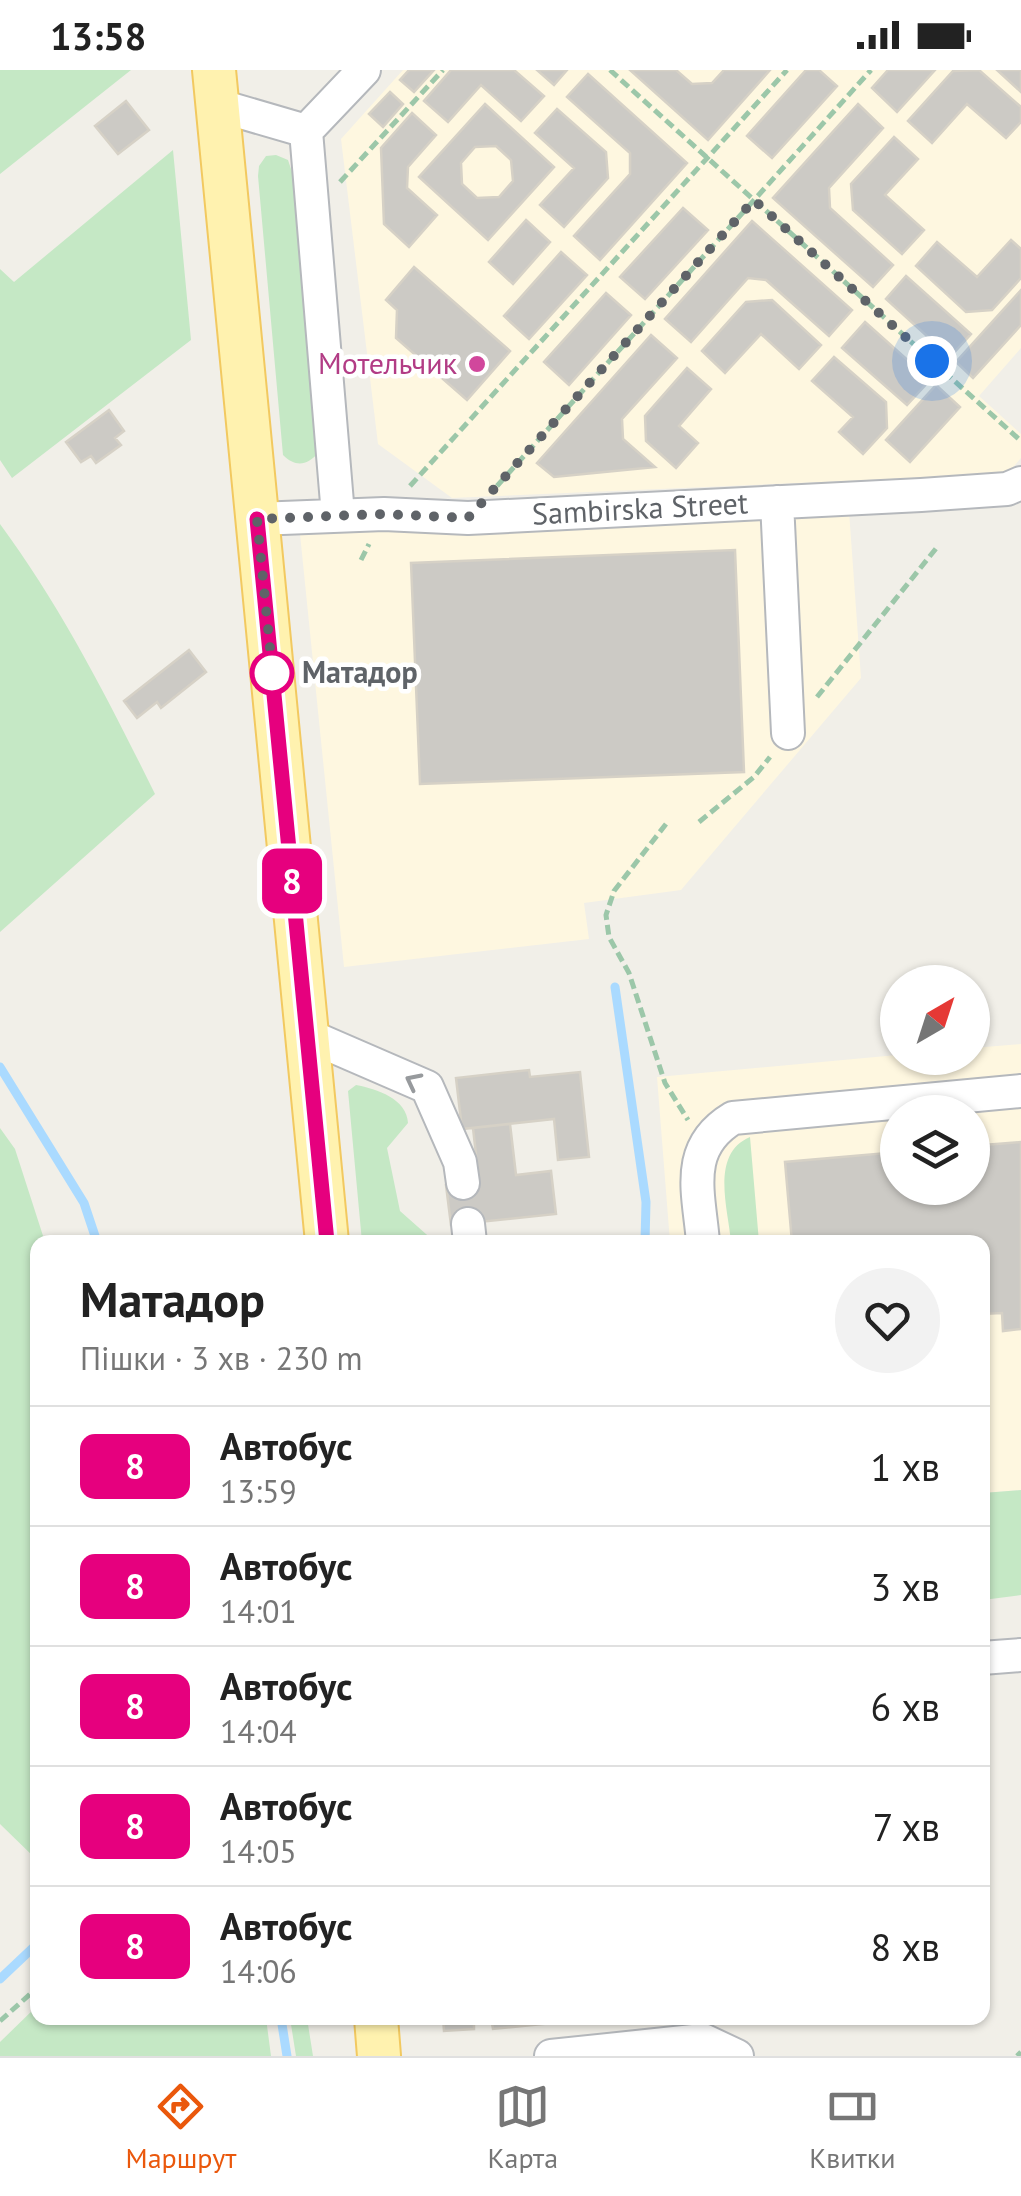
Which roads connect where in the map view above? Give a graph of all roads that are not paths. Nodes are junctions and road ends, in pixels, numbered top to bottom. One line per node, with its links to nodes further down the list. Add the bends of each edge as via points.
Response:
1 (364, 70): 3 (street)
2 (215, 87): 3 (street); 7 (main road)
3 (306, 130): 6 (street)
4 (1021, 483): 5 (street, Sambirska Street)
5 (777, 502): 6 (street, Sambirska Street, via 468,518); 8 (street)
6 (338, 515): 7 (street, Sambirska Street)
7 (257, 519): 9 (main road)
8 (788, 734)
9 (308, 1035): 11 (street, one-way to 9, via 427,1086); 12 (main road)
10 (1021, 1090): 13 (street, via 733,1118 700,1150)
11 (463, 1183)
12 (326, 1235)
13 (703, 1235)
14 (1021, 1654): 15 (street)
15 (990, 1657)
16 (377, 2025): 17 (main road)
17 (379, 2056)
18 (551, 2056): 19 (street, via 703,2040)
19 (737, 2056)

